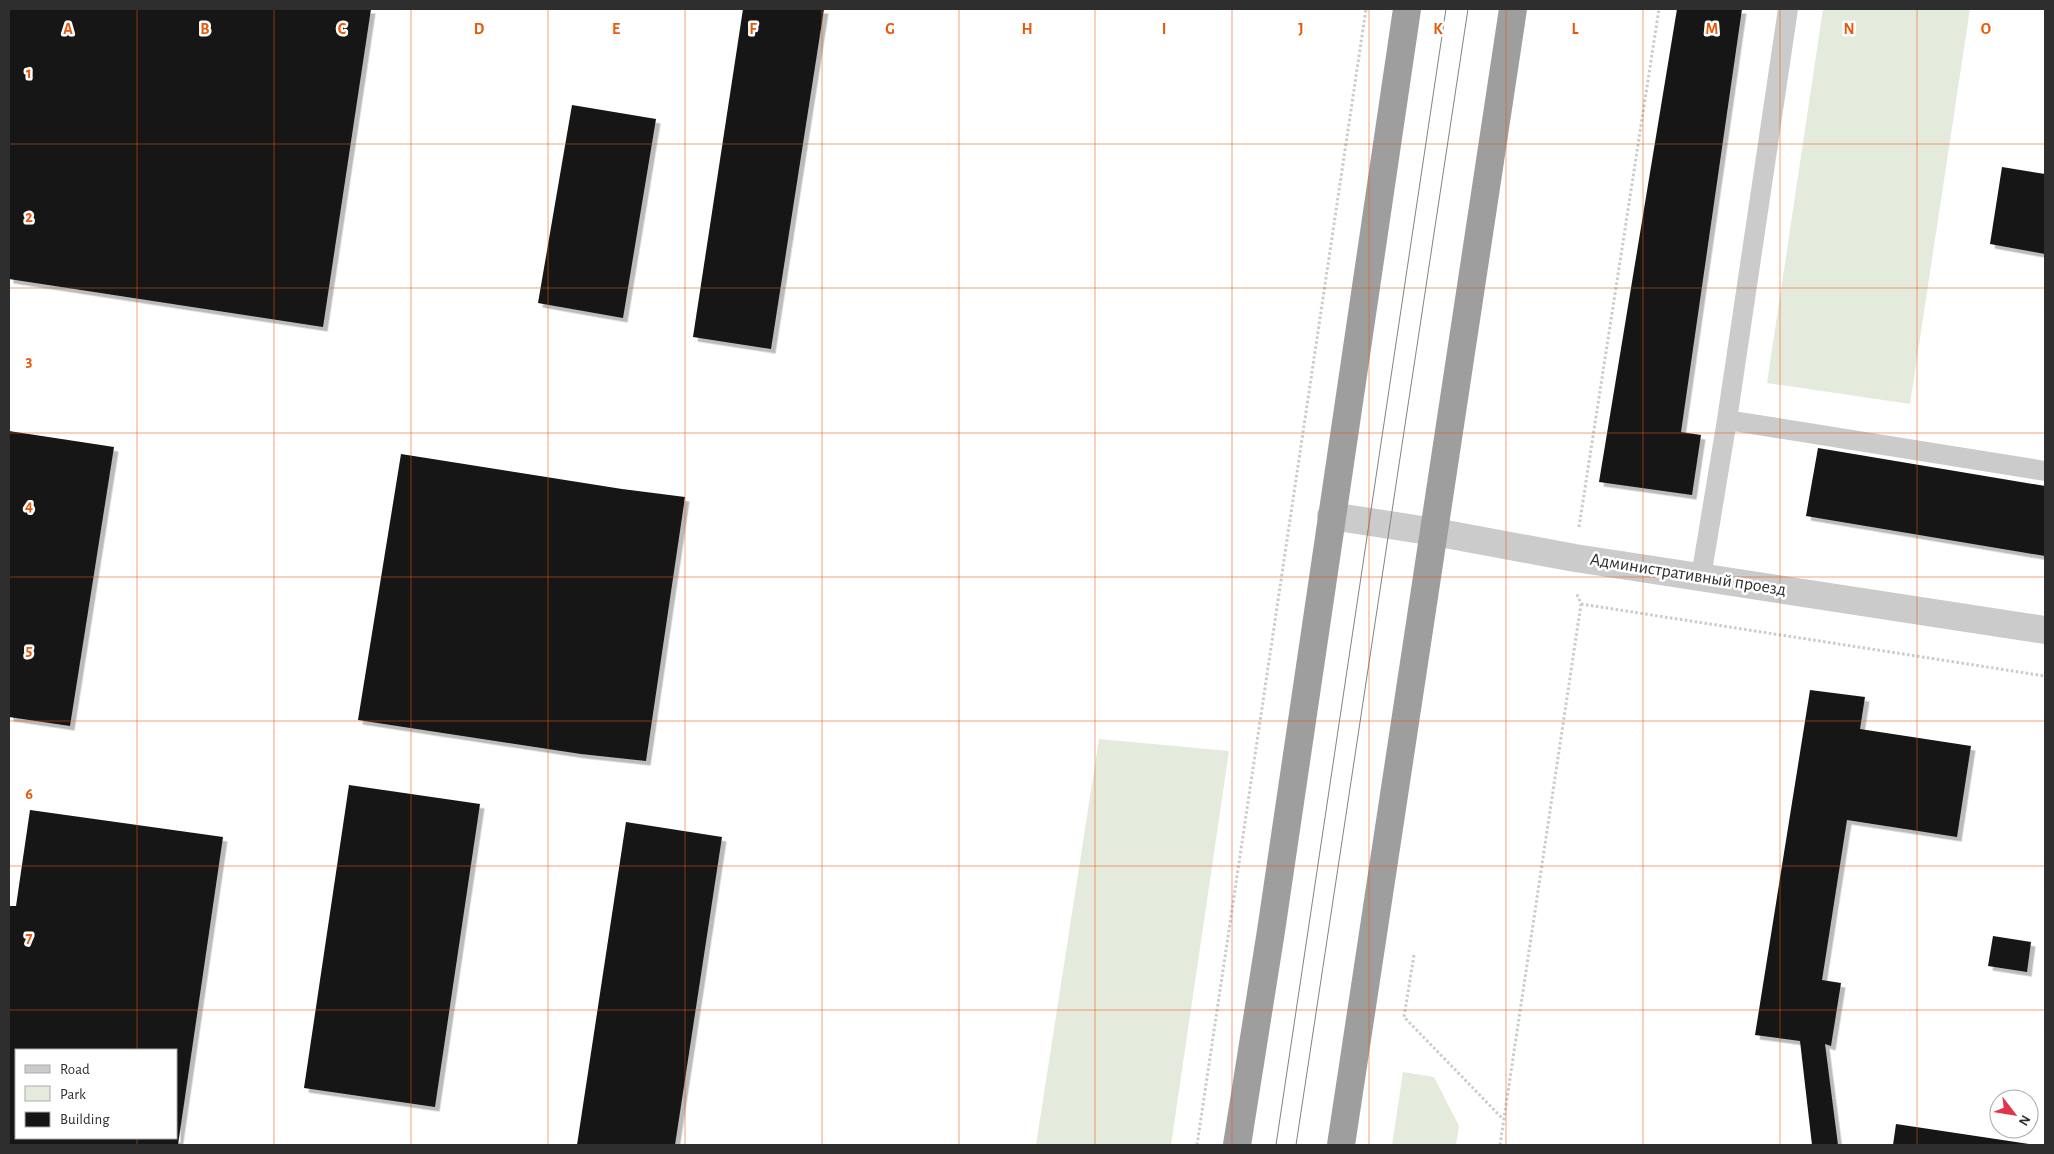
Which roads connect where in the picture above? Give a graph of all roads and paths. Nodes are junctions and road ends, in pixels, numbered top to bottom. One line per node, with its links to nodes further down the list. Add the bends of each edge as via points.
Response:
1 (1366, 9): 17 (path)
2 (1407, 9): 8 (highway)
3 (1513, 9): 9 (highway)
4 (1659, 9): 10 (path)
5 (1788, 9): 6 (lane)
6 (1727, 420): 7 (lane); 11 (lane)
7 (2045, 471)
8 (1331, 516): 9 (street, Административный проезд); 18 (highway)
9 (1435, 532): 10 (street, Административный проезд); 19 (highway)
10 (1575, 558): 11 (street, Административный проезд); 12 (path, via 1572,583)
11 (1701, 577): 13 (street, Административный проезд)
12 (1581, 604): 14 (path); 16 (path)
13 (2045, 630)
14 (2045, 676)
15 (1414, 955): 16 (path, via 1404,1018)
16 (1504, 1119): 20 (path)
17 (1197, 1145)
18 (1237, 1145)
19 (1341, 1145)
20 (1500, 1145)

